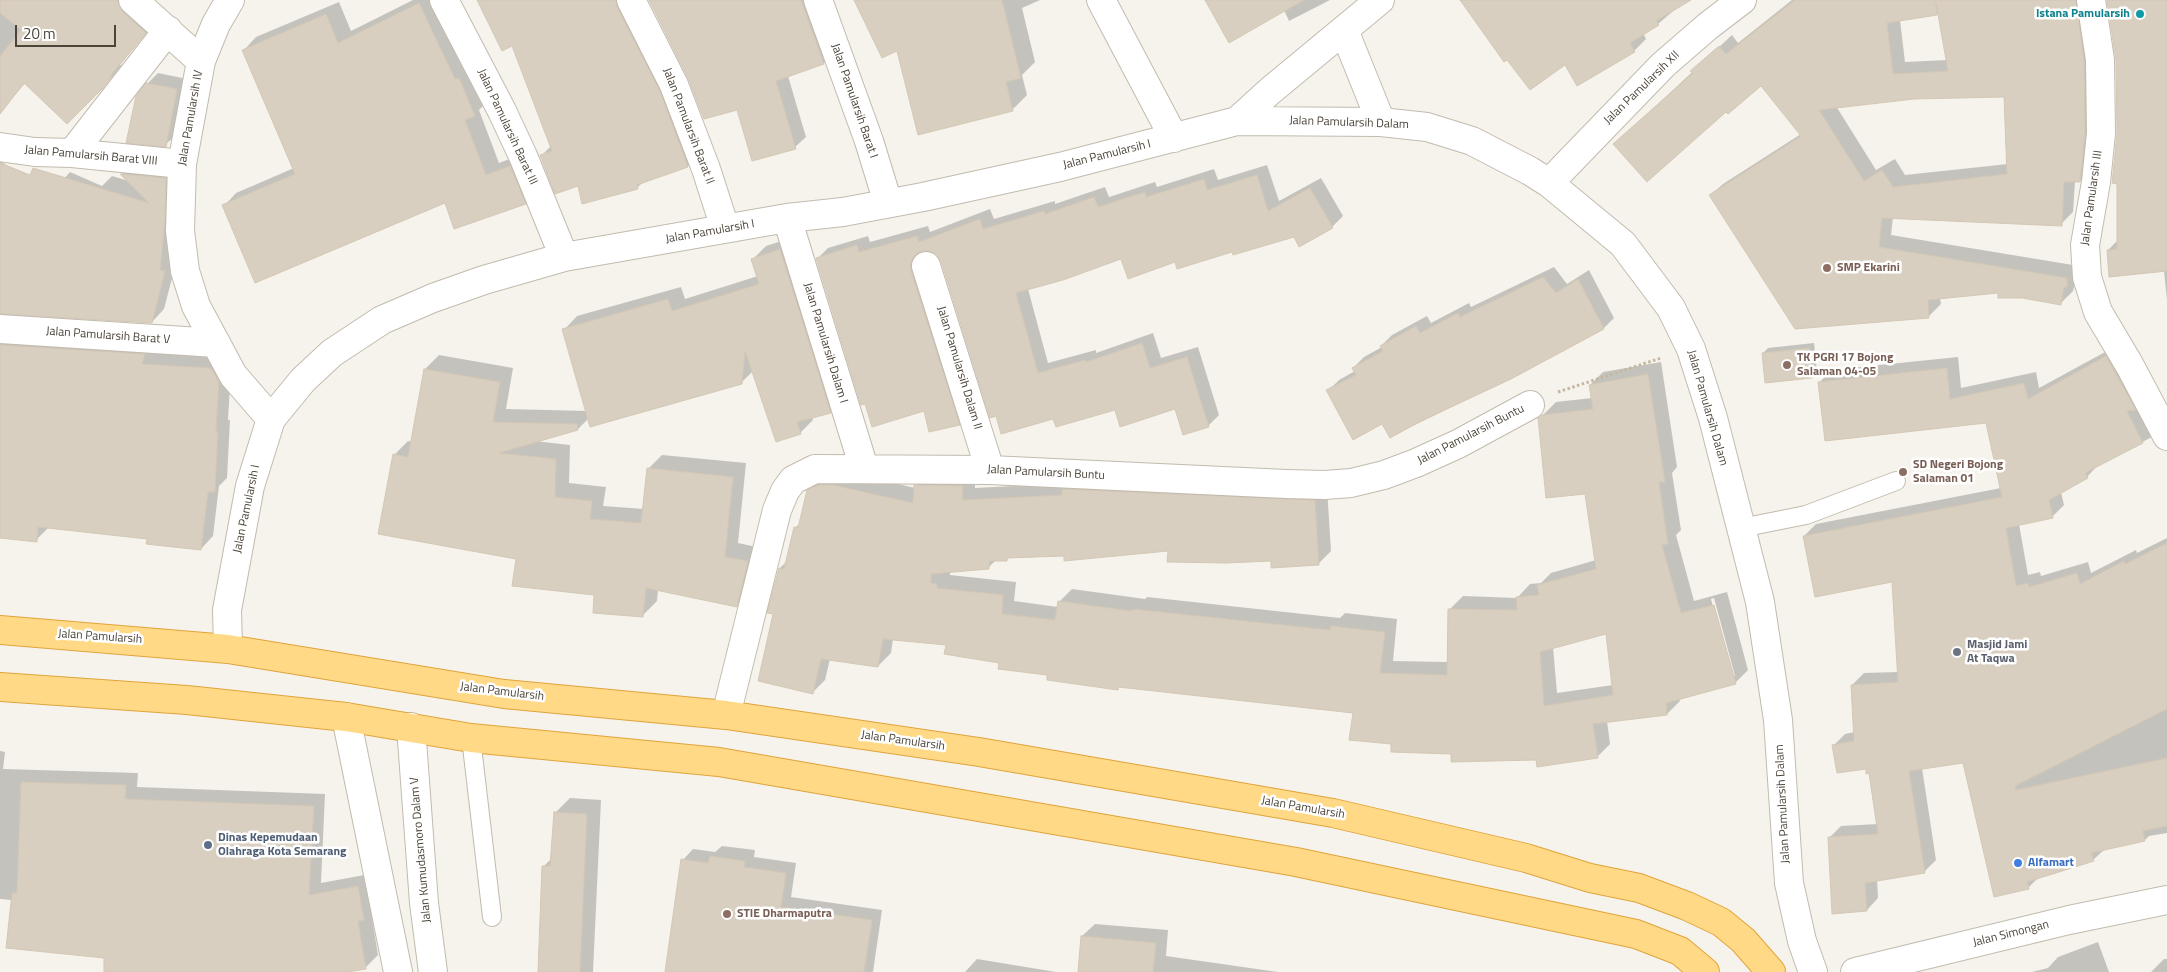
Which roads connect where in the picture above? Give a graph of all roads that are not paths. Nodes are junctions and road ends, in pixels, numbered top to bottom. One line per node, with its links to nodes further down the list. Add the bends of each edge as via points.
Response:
1 (133, 0): 10 (street)
2 (230, 0): 12 (street, Jalan Pamularsih IV)
3 (444, 0): 23 (street, Jalan Pamularsih Barat III, via 506,120)
4 (631, 0): 22 (street, Jalan Pamularsih Barat II, via 674,84)
5 (818, 0): 20 (street, Jalan Pamularsih Barat I)
6 (1101, 0): 15 (street)
7 (1380, 0): 11 (street, Jalan Pamularsih I)
8 (1742, 0): 19 (street, Jalan Pamularsih XII, via 1663,65)
9 (2091, 0): 29 (street, Jalan Pamularsih III, via 2100,60 2101,133 2084,245 2087,277 2098,312)
10 (168, 30): 12 (street); 17 (street)
11 (1344, 30): 13 (street, Jalan Pamularsih I); 14 (street)
12 (201, 61): 18 (street, Jalan Pamularsih IV)
13 (1237, 121): 14 (street, Jalan Pamularsih Dalam); 15 (street, Jalan Pamularsih I)
14 (1380, 122): 19 (street, Jalan Pamularsih Dalam, via 1427,127 1472,142)
15 (1174, 138): 20 (street, Jalan Pamularsih I, via 982,185)
16 (0, 146): 17 (street, Jalan Pamularsih Barat VIII, via 35,152)
17 (72, 153): 18 (street, Jalan Pamularsih Barat VIII)
18 (182, 164): 26 (street, Jalan Pamularsih IV, via 180,231 185,271 196,306)
19 (1549, 183): 33 (street, Jalan Pamularsih Dalam, via 1623,244 1671,308 1690,349 1713,418)
20 (888, 203): 21 (street, Jalan Pamularsih I)
21 (787, 218): 22 (street, Jalan Pamularsih I); 30 (street, Jalan Pamularsih Dalam I)
22 (725, 228): 23 (street, Jalan Pamularsih I)
23 (564, 256): 28 (street, Jalan Pamularsih I, via 484,280 382,320 332,352 303,380)
24 (926, 266): 31 (street, Jalan Pamularsih Dalam II)
25 (0, 329): 26 (street, Jalan Pamularsih Barat V)
26 (216, 344): 28 (street, Jalan Pamularsih IV, via 233,375)
27 (1530, 405): 31 (street, Jalan Pamularsih Buntu, via 1416,463 1351,483 1286,484)
28 (271, 419): 35 (street, Jalan Pamularsih I, via 250,486 227,610)
29 (2167, 436)
30 (864, 468): 31 (street, Jalan Pamularsih Buntu); 37 (street, Jalan Pamularsih Buntu, via 815,469 793,480 785,491 777,510)
31 (990, 470)
32 (1896, 481): 33 (lane, via 1806,515)
33 (1741, 528): 47 (street, Jalan Pamularsih Dalam, via 1760,602 1778,720 1789,883 1802,941)
34 (0, 630): 35 (highway, Jalan Pamularsih)
35 (228, 648): 37 (highway, Jalan Pamularsih, via 504,694)
36 (0, 687): 38 (highway, via 187,700)
37 (726, 715): 46 (highway, Jalan Pamularsih, via 979,752 1323,811 1526,858 1590,878 1639,888 1687,906 1721,922)
38 (346, 717): 39 (highway); 43 (street)
39 (411, 727): 40 (highway); 44 (street, Jalan Kumudasmoro Dalam V, via 424,903)
40 (471, 738): 42 (lane); 45 (highway, via 719,762 1296,862 1636,934 1680,951)
41 (2167, 900): 48 (street, Jalan Simongan)
42 (492, 917)
43 (398, 972)
44 (433, 972)
45 (1705, 972)
46 (1771, 972)
47 (1813, 972)
48 (1855, 972)

